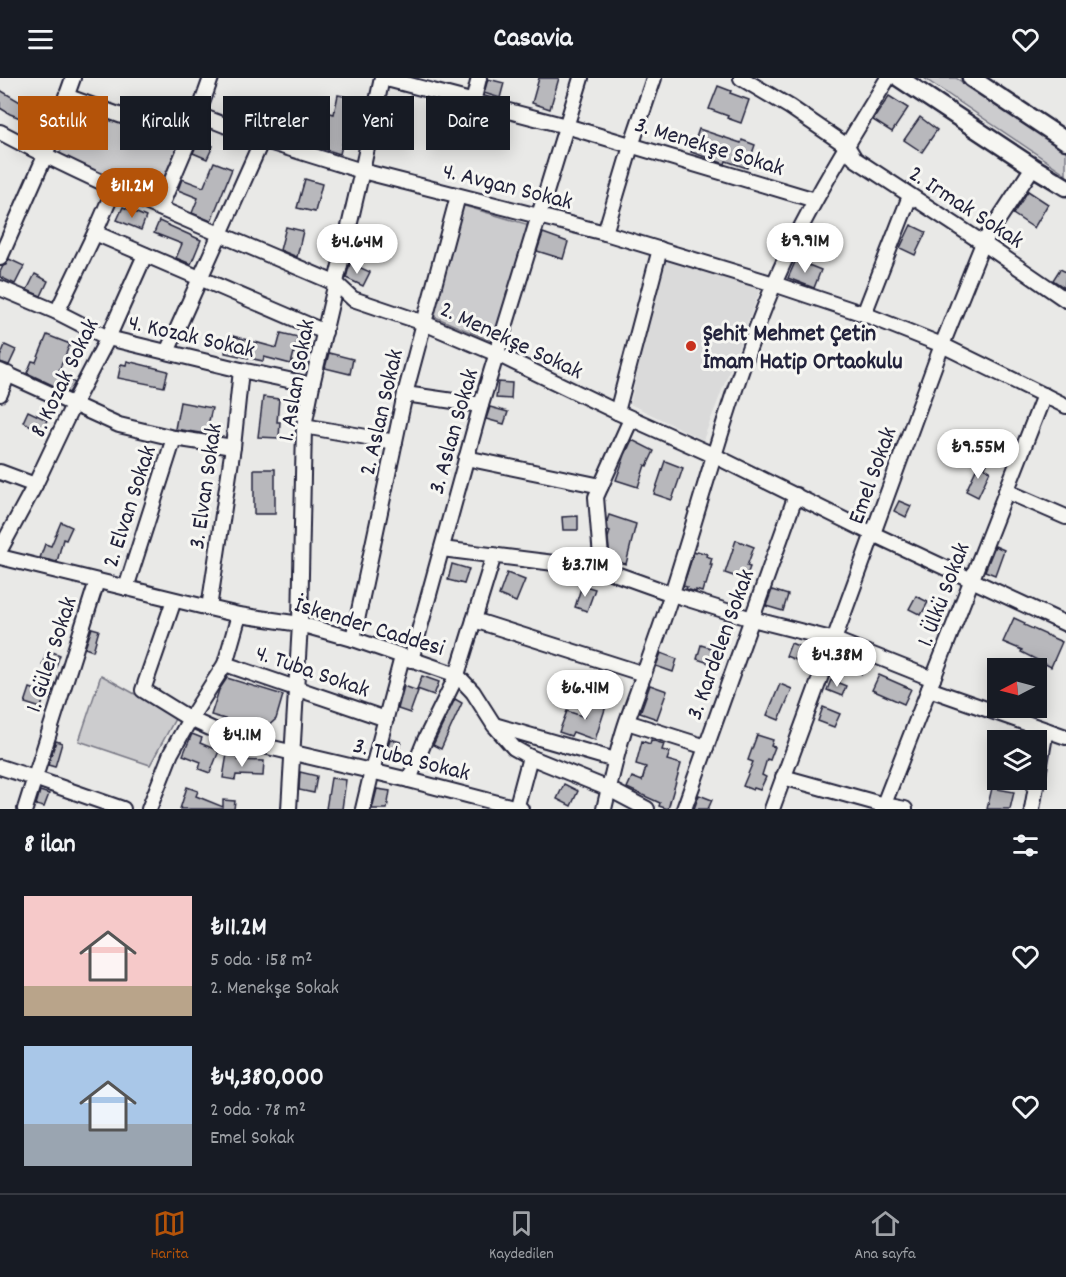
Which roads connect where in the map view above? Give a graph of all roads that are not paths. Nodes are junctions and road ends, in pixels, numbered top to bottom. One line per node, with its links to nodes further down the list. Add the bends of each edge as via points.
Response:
1 (73, 78): 11 (street)
2 (211, 78): 12 (street)
3 (382, 78): 13 (street, 3. Menekşe Sokak); 27 (street, 1. Aslan Sokak)
4 (479, 78): 14 (street)
5 (581, 78): 16 (street, 3. Aslan Sokak)
6 (654, 78): 19 (street)
7 (741, 78): 20 (street, 2. Irmak Sokak)
8 (888, 78): 20 (street)
9 (899, 78): 26 (main road)
10 (971, 78): 18 (main road)
11 (66, 96)
12 (205, 96)
13 (450, 96)
14 (474, 96)
15 (510, 112): 16 (street, 3. Menekşe Sokak)
16 (566, 126): 19 (street, 3. Menekşe Sokak); 34 (street, 3. Aslan Sokak)
17 (0, 132): 25 (street, 2. Menekşe Sokak)
18 (1066, 141)
19 (631, 146): 32 (street, 3. Menekşe Sokak); 36 (street)
20 (847, 146): 31 (street, 2. Irmak Sokak, via 855,159); 32 (street)
21 (47, 150): 25 (street)
22 (185, 150): 33 (street)
23 (258, 150): 35 (street)
24 (295, 150): 27 (street, 4. Avgan Sokak)
25 (45, 156): 29 (street, 2. Menekşe Sokak); 41 (street)
26 (1033, 167): 28 (main road); 38 (street, Emel Sokak)
27 (363, 171): 30 (street, 4. Avgan Sokak); 43 (street, 1. Aslan Sokak)
28 (1066, 187)
29 (114, 189): 33 (street, 2. Menekşe Sokak); 37 (street)
30 (458, 196): 34 (street, 4. Avgan Sokak); 49 (street, 2. Aslan Sokak)
31 (910, 196): 38 (street, 2. Irmak Sokak); 48 (street)
32 (815, 200): 44 (street)
33 (160, 208): 35 (street, 2. Menekşe Sokak)
34 (538, 216): 36 (street, 4. Avgan Sokak); 54 (street, 3. Aslan Sokak)
35 (221, 233): 42 (street); 43 (street, 2. Menekşe Sokak)
36 (605, 233): 39 (street, 4. Avgan Sokak)
37 (95, 234): 40 (street); 47 (street)
38 (983, 243): 46 (street, 2. Irmak Sokak); 52 (street, Emel Sokak)
39 (660, 249): 44 (street, 4. Avgan Sokak); 64 (street)
40 (145, 255): 42 (street); 51 (street, 8. Kozak Sokak)
41 (0, 258)
42 (200, 279): 50 (street); 53 (street)
43 (337, 284): 49 (street, 2. Menekşe Sokak, via 353,298); 50 (street, 1. Aslan Sokak)
44 (774, 284): 48 (street, 4. Avgan Sokak); 70 (street)
45 (0, 288): 47 (street, 4. Kozak Sokak)
46 (1066, 300)
47 (57, 312): 51 (street, 4. Kozak Sokak)
48 (864, 314): 52 (street, 4. Avgan Sokak)
49 (424, 323): 54 (street, 2. Menekşe Sokak); 59 (street, 2. Aslan Sokak)
50 (325, 332): 57 (street, 1. Aslan Sokak)
51 (108, 338): 53 (street, 4. Kozak Sokak); 61 (street, 8. Kozak Sokak)
52 (942, 345): 60 (street, 4. Avgan Sokak); 78 (street, Emel Sokak)
53 (167, 352): 55 (street, 4. Kozak Sokak)
54 (497, 354): 62 (street, 3. Aslan Sokak); 64 (street, 2. Menekşe Sokak)
55 (241, 370): 57 (street, 4. Kozak Sokak); 69 (street, 3. Elvan Sokak)
56 (4, 372): 58 (street); 61 (street)
57 (312, 385): 66 (street, 1. Aslan Sokak)
58 (0, 394)
59 (405, 394): 62 (street); 68 (street, 2. Aslan Sokak)
60 (1044, 395): 63 (street, 4. Avgan Sokak); 75 (street, 1. Ülkü Sokak)
61 (74, 405): 67 (street, via 119,425); 73 (street, 8. Kozak Sokak)
62 (481, 405): 71 (street, 3. Aslan Sokak)
63 (1066, 406)
64 (617, 412): 65 (street, 2. Menekşe Sokak)
65 (631, 419): 70 (street, 2. Menekşe Sokak); 74 (street)
66 (304, 426): 68 (street); 93 (street, 1. Aslan Sokak)
67 (174, 438): 69 (street); 86 (street, 2. Elvan Sokak)
68 (395, 442): 95 (street, 2. Aslan Sokak)
69 (233, 447): 89 (street, 3. Elvan Sokak)
70 (713, 455): 76 (street, 2. Menekşe Sokak); 87 (street)
71 (466, 458): 74 (street); 79 (street, 3. Aslan Sokak)
72 (0, 472): 73 (street)
73 (35, 485): 80 (street, 8. Kozak Sokak)
74 (601, 486): 83 (street, via 596,496)
75 (1006, 491): 77 (street); 84 (street, 1. Ülkü Sokak)
76 (796, 495): 78 (street, 2. Menekşe Sokak); 91 (street, 3. Kardelen Sokak)
77 (1066, 517)
78 (873, 534): 84 (street, 2. Menekşe Sokak); 96 (street, Emel Sokak)
79 (442, 549): 81 (street); 97 (street, 3. Aslan Sokak)
80 (0, 550)
81 (494, 555): 83 (street); 92 (street)
82 (0, 557): 85 (street, İskender Caddesi)
83 (602, 569): 87 (street)
84 (971, 579): 94 (street, 2. Menekşe Sokak); 101 (street, 1. Ülkü Sokak)
85 (97, 581): 86 (street, İskender Caddesi); 117 (street, 1. Güler Sokak)
86 (126, 588): 88 (street, İskender Caddesi)
87 (672, 594): 91 (street); 99 (street)
88 (174, 600): 89 (street, İskender Caddesi); 103 (street, 3. Tuba Sokak, via 143,690)
89 (209, 608): 90 (street, İskender Caddesi)
90 (239, 615): 93 (street, İskender Caddesi); 98 (street)
91 (752, 619): 96 (street); 110 (street, 3. Kardelen Sokak)
92 (474, 620): 99 (street); 100 (street)
93 (300, 624): 95 (street, İskender Caddesi); 102 (street, 1. Aslan Sokak)
94 (1066, 624)
95 (352, 639): 97 (street, İskender Caddesi)
96 (835, 640): 101 (street); 116 (street, Emel Sokak)
97 (406, 658): 100 (street, İskender Caddesi); 104 (street, 3. Aslan Sokak)
98 (225, 664): 102 (street, 4. Tuba Sokak); 103 (street)
99 (644, 674): 105 (street)
100 (457, 675): 106 (street, İskender Caddesi); 118 (street)
101 (931, 684): 107 (street); 121 (street, 1. Ülkü Sokak)
102 (296, 688): 104 (street, 4. Tuba Sokak); 111 (street, 1. Aslan Sokak)
103 (190, 719): 111 (street, 3. Tuba Sokak, via 234,739); 125 (street, via 171,753)
104 (386, 719): 115 (street, 3. Aslan Sokak)
105 (627, 722): 110 (street); 113 (street)
106 (494, 725): 112 (street, İskender Caddesi, via 514,748); 113 (street)
107 (1046, 730)
108 (1047, 730): 109 (street)
109 (1066, 737)
110 (706, 747): 130 (street, 3. Kardelen Sokak)
111 (292, 752): 115 (street, 3. Tuba Sokak); 126 (street, 1. Aslan Sokak)
112 (530, 757): 119 (street, İskender Caddesi); 122 (street)
113 (615, 760): 119 (street)
114 (0, 767): 117 (street)
115 (372, 771): 118 (street, 3. Tuba Sokak); 127 (street, 3. Aslan Sokak)
116 (783, 777): 121 (street); 131 (street, Emel Sokak)
117 (34, 778): 123 (street, 1. Güler Sokak); 124 (street)
118 (409, 780): 122 (street, 3. Tuba Sokak)
119 (609, 789): 128 (street); 129 (street, İskender Caddesi)
120 (1035, 790): 133 (street)
121 (883, 807): 132 (street)
122 (518, 808)
123 (25, 809)
124 (123, 809)
125 (149, 809)
126 (289, 809)
127 (363, 809)
128 (604, 809)
129 (647, 809)
130 (684, 809)
131 (772, 809)
132 (905, 809)
133 (1032, 809)

